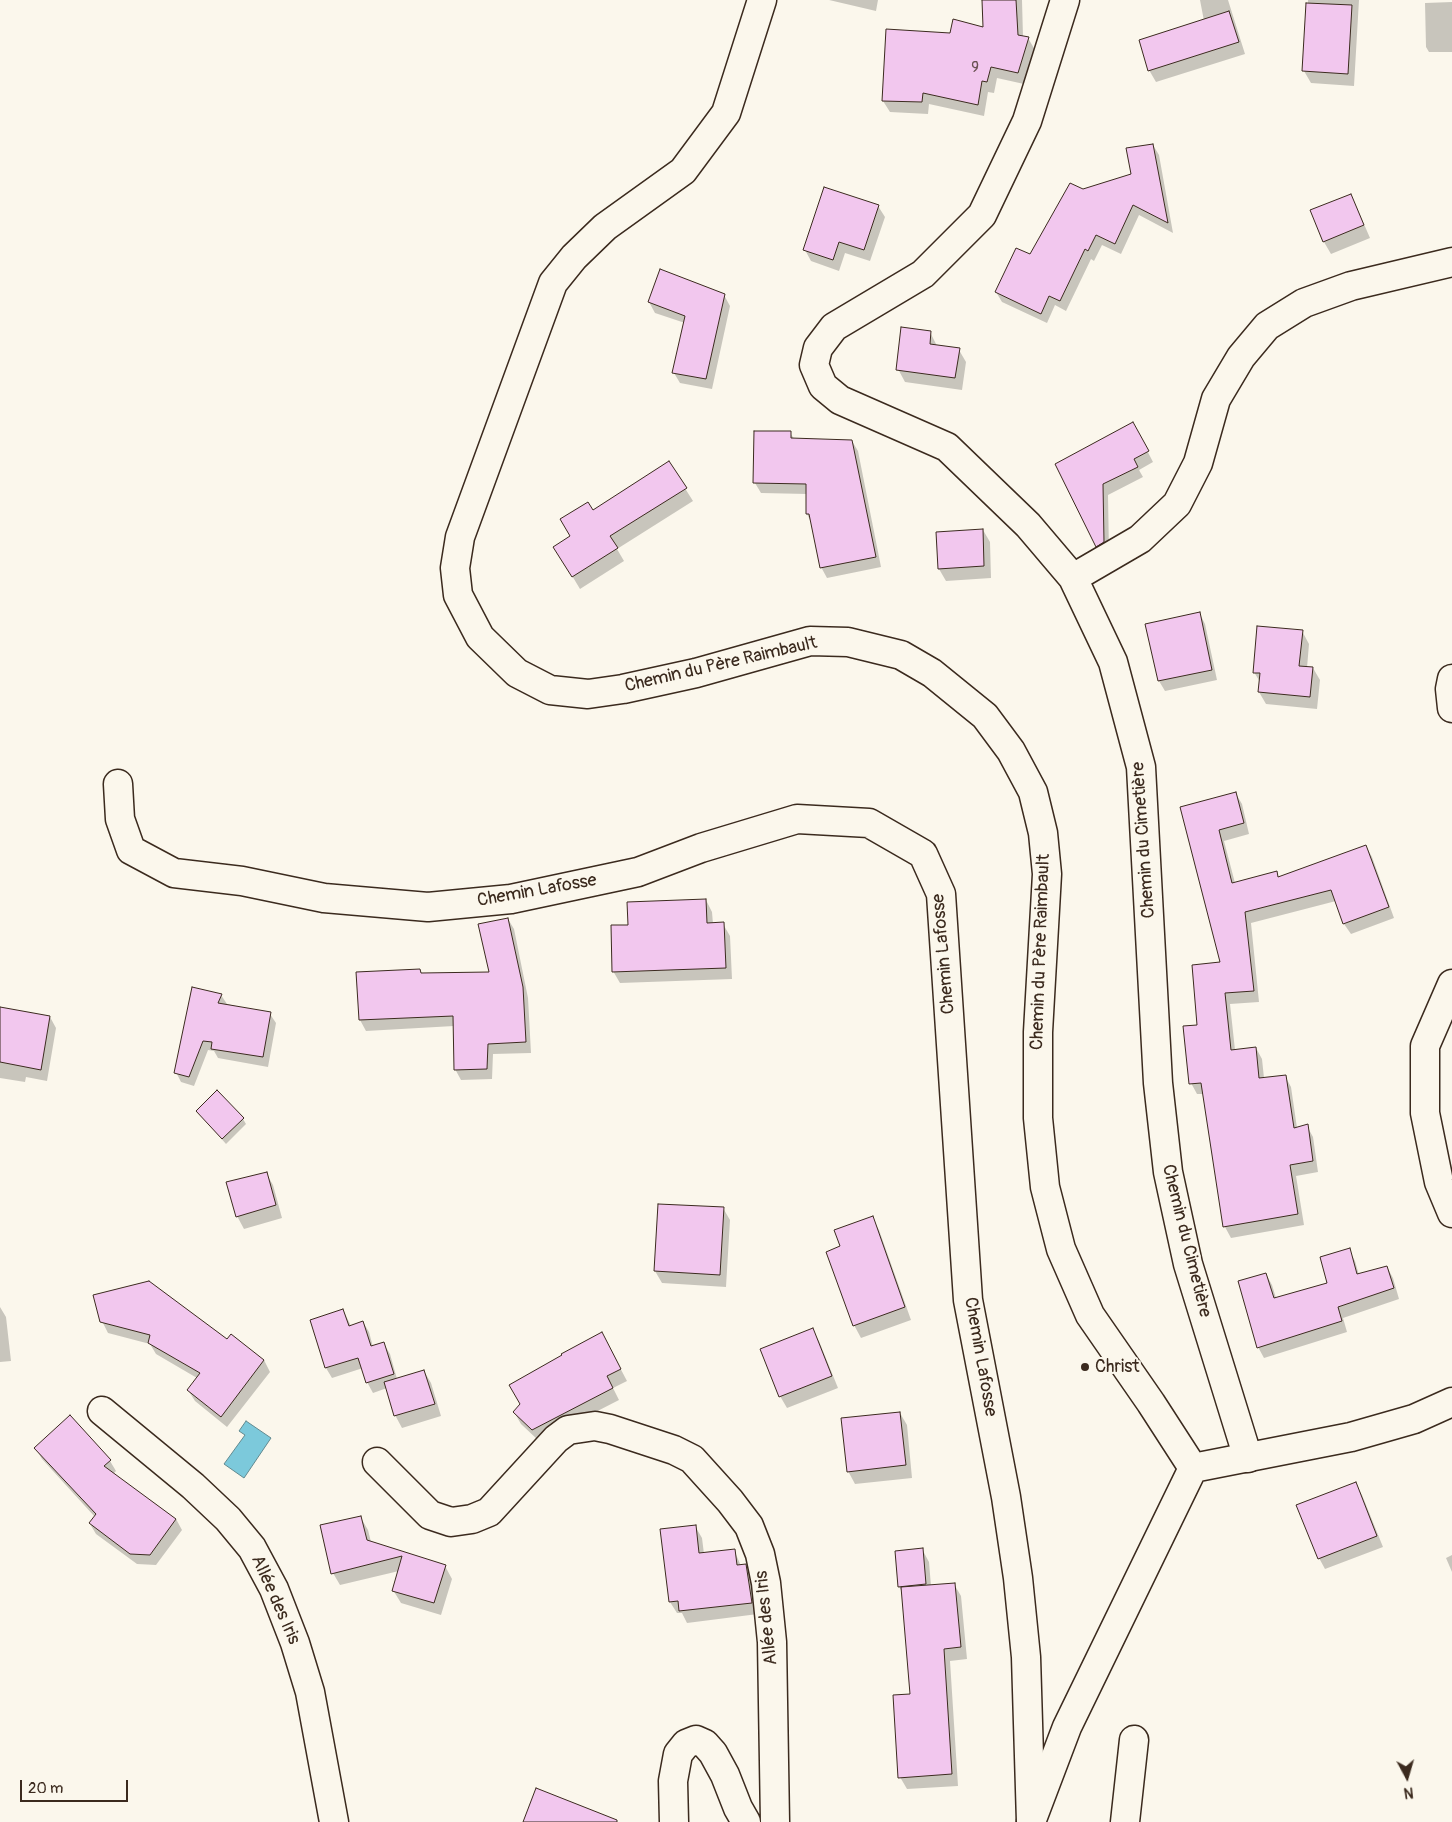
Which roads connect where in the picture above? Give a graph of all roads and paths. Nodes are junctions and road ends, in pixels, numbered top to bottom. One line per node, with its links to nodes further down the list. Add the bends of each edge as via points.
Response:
1 (762, 0): 14 (street, Chemin du Père Raimbault, via 726,113 715,128 683,171 605,228 574,257 553,283 460,537 455,568 458,595 480,637 517,674 550,690 588,694 615,690 696,673 810,641 848,642 901,655 932,673 984,716 1011,751 1033,792 1043,833 1047,874 1038,1032 1038,1118 1045,1187 1061,1249 1090,1315)
2 (1065, 0): 4 (street, Chemin du Cimetière, via 1027,121 982,215 923,274 834,326 818,348 814,365 824,386 840,400 947,447 1028,525)
3 (1452, 262): 4 (street, via 1351,286 1304,303 1267,326 1241,357 1216,399 1198,463 1177,504 1140,539)
4 (1073, 578): 12 (street, Chemin du Cimetière, via 1113,662 1142,767 1158,1083 1168,1172 1188,1264)
5 (1452, 679): 6 (street)
6 (1452, 708)
7 (118, 784): 20 (street, Chemin Lafosse, via 120,819 131,850 174,873 242,881 324,898 428,907 511,899 638,872 796,818 869,823 923,854 941,894 968,1300 1006,1497 1018,1578 1026,1657)
8 (1452, 984): 9 (street, via 1425,1046 1425,1113 1439,1182)
9 (1452, 1213)
10 (1452, 1402): 12 (street, via 1414,1419 1351,1437)
11 (102, 1411): 16 (street, Allée des Iris, via 193,1486 228,1519 252,1548 274,1589 310,1692)
12 (1248, 1458): 14 (street)
13 (377, 1462): 19 (street, Allée des Iris, via 430,1515 451,1522 472,1520 489,1512 568,1430 595,1426 610,1429 692,1459 749,1526 760,1554 772,1642)
14 (1193, 1468): 20 (street, via 1067,1727)
15 (1134, 1740): 21 (street)
16 (334, 1822)
17 (674, 1822): 18 (street, via 673,1781 678,1754 686,1744 696,1740 714,1753)
18 (746, 1822)
19 (775, 1822)
20 (1031, 1822)
21 (1125, 1822)

